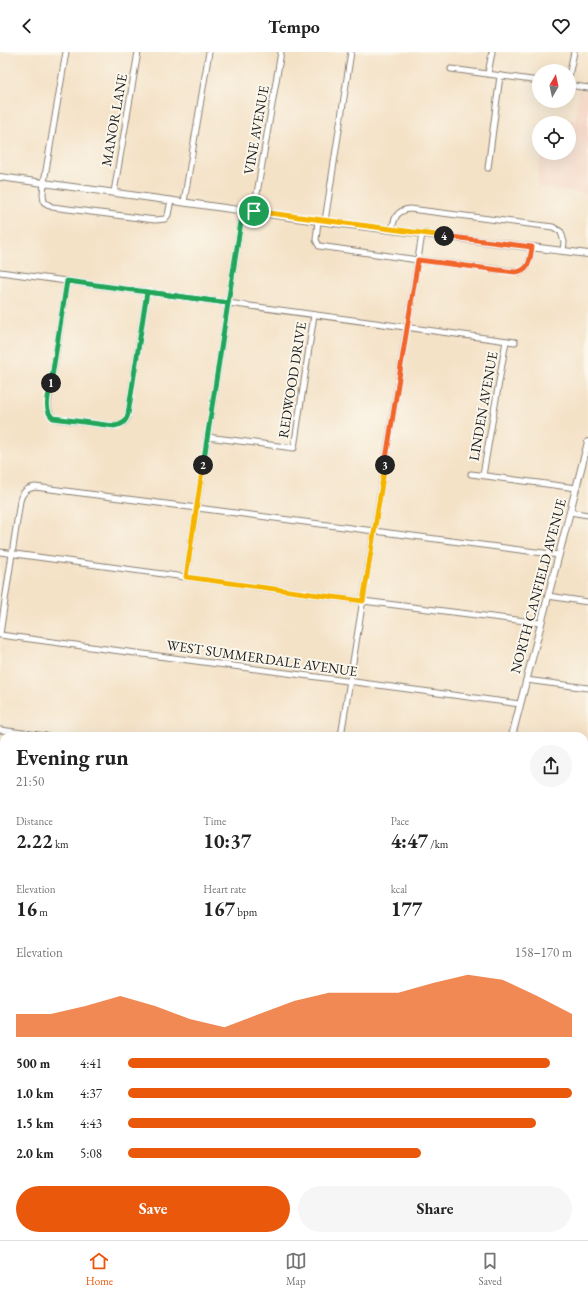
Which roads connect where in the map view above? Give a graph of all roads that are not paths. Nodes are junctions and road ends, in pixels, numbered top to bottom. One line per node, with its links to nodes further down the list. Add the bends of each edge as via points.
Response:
1 (66, 52): 17 (street)
2 (138, 52): 18 (street, MANOR LANE)
3 (209, 52): 20 (street)
4 (281, 52): 22 (street, VINE AVENUE)
5 (351, 52): 23 (street)
6 (492, 52): 10 (street)
7 (574, 52): 8 (street)
8 (572, 64)
9 (451, 69): 10 (street)
10 (488, 74): 11 (street)
11 (500, 76): 12 (street); 15 (street)
12 (532, 80)
13 (576, 86): 14 (street)
14 (588, 88)
15 (488, 168)
16 (0, 176): 17 (street)
17 (44, 182): 18 (street); 19 (street, via 43,198 47,205 52,207 161,220 168,215)
18 (114, 192): 19 (street)
19 (171, 200): 20 (street)
20 (184, 202): 21 (street)
21 (243, 210): 22 (street); 33 (street)
22 (254, 211): 23 (street)
23 (321, 221): 24 (street); 29 (street, via 316,240 319,246)
24 (392, 230): 25 (street); 27 (street, via 399,212 410,209 553,227 561,232 564,242)
25 (422, 234): 26 (street); 29 (street)
26 (532, 247): 27 (street); 29 (street, via 529,264 520,272)
27 (562, 251): 28 (street)
28 (588, 254)
29 (418, 260): 35 (street)
30 (0, 272): 31 (street)
31 (67, 281): 32 (street); 32 (street, via 48,404 49,413 57,419 114,426 127,419)
32 (147, 292): 33 (street)
33 (228, 303): 34 (street); 38 (street)
34 (314, 315): 35 (street); 38 (street, REDWOOD DRIVE, via 294,448)
35 (407, 328): 36 (street); 46 (street)
36 (506, 341): 37 (street); 41 (street, LINDEN AVENUE)
37 (514, 342)
38 (207, 438): 43 (street)
39 (588, 442): 42 (street, NORTH CANFIELD AVENUE)
40 (471, 474): 41 (street)
41 (483, 475): 42 (street)
42 (576, 488): 44 (street, NORTH CANFIELD AVENUE)
43 (196, 508): 46 (street); 48 (street, via 35,487 23,493 20,501); 50 (street)
44 (570, 512): 45 (street); 49 (street, NORTH CANFIELD AVENUE)
45 (588, 515)
46 (374, 531): 49 (street); 52 (street)
47 (0, 552): 48 (street)
48 (12, 554): 50 (street); 55 (street)
49 (559, 555): 51 (street, NORTH CANFIELD AVENUE)
50 (186, 577): 52 (street)
51 (548, 596): 53 (street); 54 (street, NORTH CANFIELD AVENUE)
52 (363, 601): 54 (street); 57 (street)
53 (588, 602)
54 (541, 623): 56 (street, NORTH CANFIELD AVENUE)
55 (0, 634): 57 (street, WEST SUMMERDALE AVENUE)
56 (526, 680): 58 (street); 59 (street, NORTH CANFIELD AVENUE)
57 (350, 682): 59 (street, WEST SUMMERDALE AVENUE); 62 (street)
58 (588, 688)
59 (520, 704): 63 (street, NORTH CANFIELD AVENUE)
60 (0, 730): 61 (street)
61 (15, 732)
62 (342, 732)
63 (513, 732)

